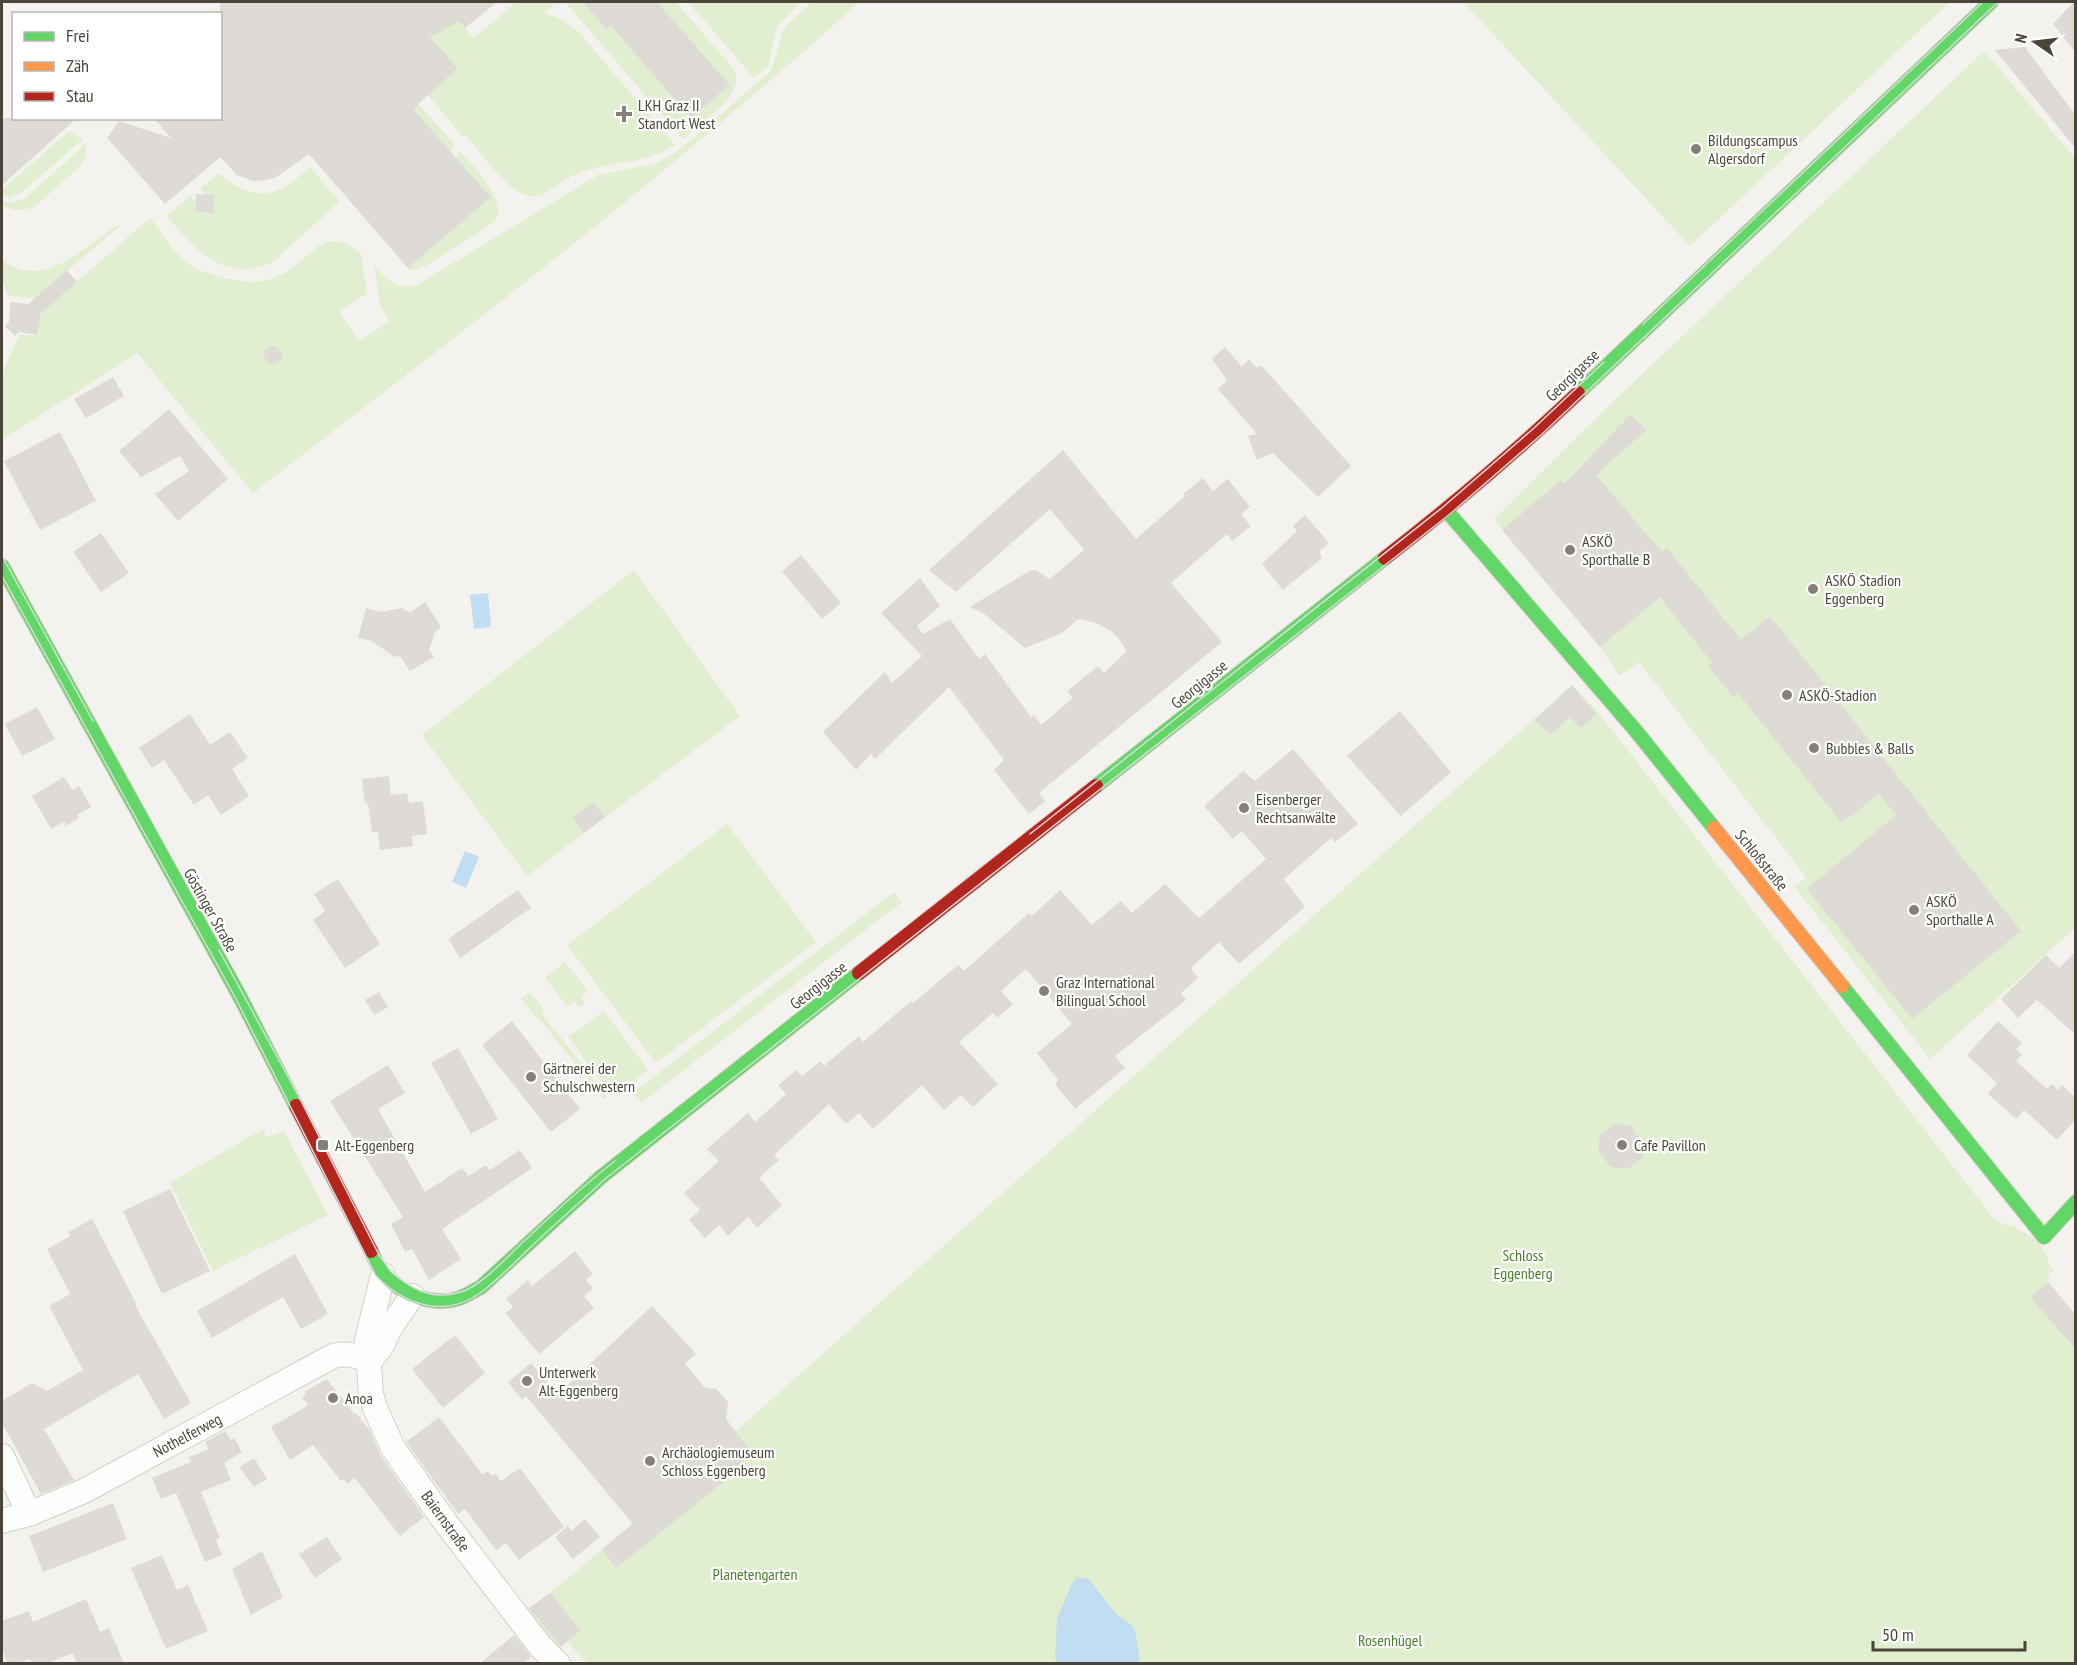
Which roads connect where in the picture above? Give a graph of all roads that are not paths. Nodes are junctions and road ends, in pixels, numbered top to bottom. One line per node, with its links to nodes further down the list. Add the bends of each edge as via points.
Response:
1 (1991, 2): 2 (main road, Georgigasse, via 1537,432)
2 (1446, 510): 4 (main road, Schloßstraße, via 1636,731 2044,1237); 6 (main road, Georgigasse, via 601,1177 481,1287 447,1300)
3 (2, 566): 5 (main road, Göstinger Straße, via 239,995)
4 (2076, 1202)
5 (383, 1275): 6 (main road, Georgigasse); 7 (street, Baiernstraße, via 367,1340)
6 (412, 1296): 7 (street)
7 (370, 1361): 9 (street, Nothelferweg, via 344,1353 333,1356 84,1491); 11 (street, Baiernstraße, via 375,1408 393,1448 505,1601)
8 (2, 1456): 9 (street)
9 (29, 1514): 10 (street, Nothelferweg)
10 (2, 1521)
11 (558, 1664)

